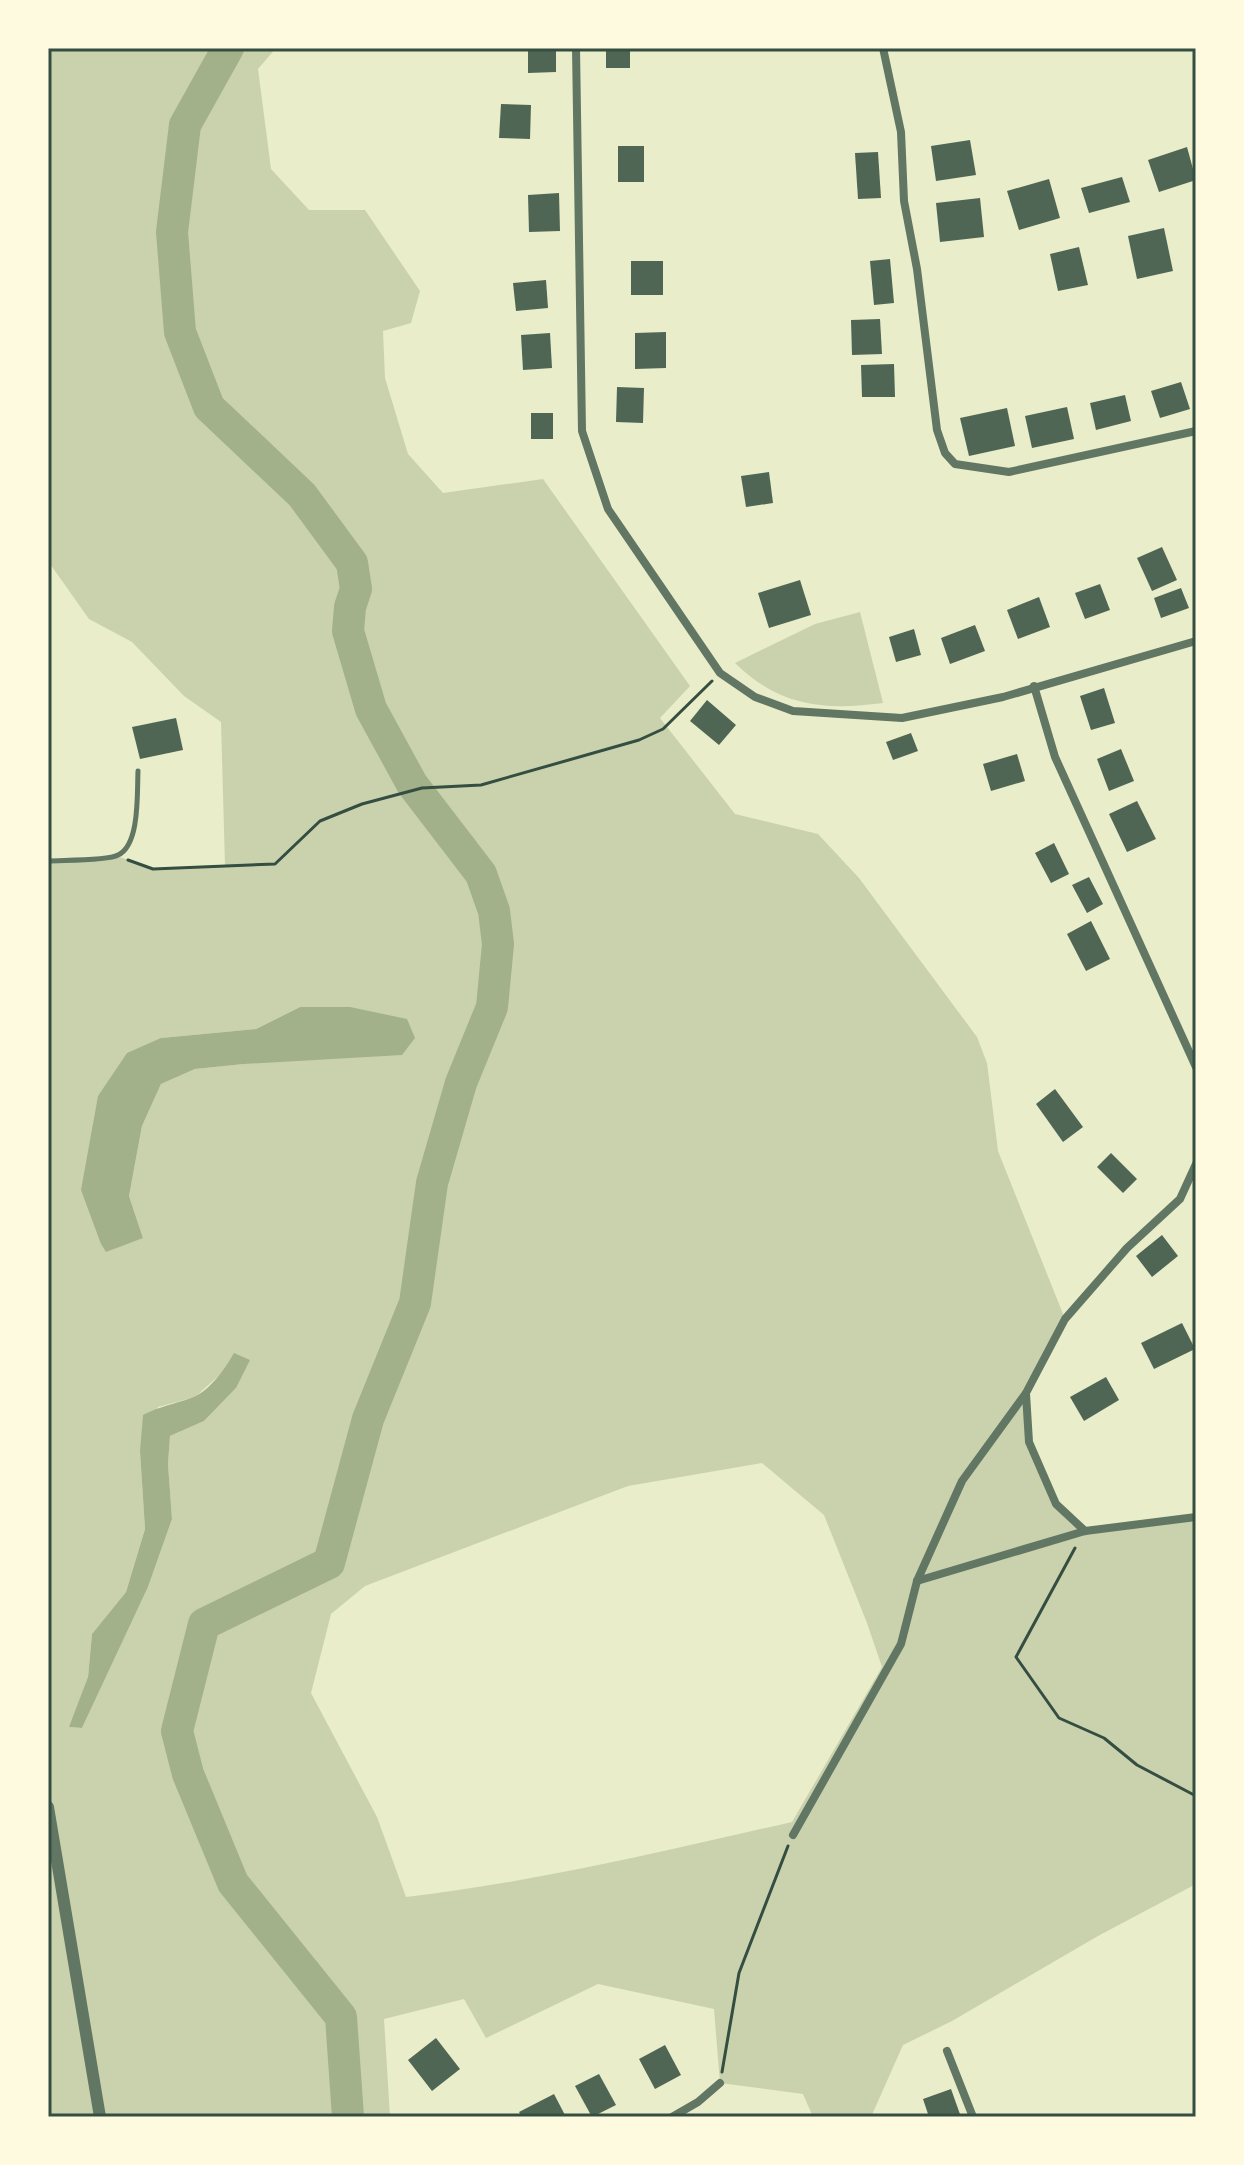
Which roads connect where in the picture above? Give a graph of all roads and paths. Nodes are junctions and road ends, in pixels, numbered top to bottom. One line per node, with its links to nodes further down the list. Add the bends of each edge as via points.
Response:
1 (576, 48): 5 (street, via 582,431 608,509)
2 (883, 48): 3 (street, via 901,132 904,201 937,430 945,453 955,464 1009,472)
3 (1196, 431)
4 (1196, 641): 6 (street)
5 (720, 673): 6 (street, via 755,697 793,711 853,717 902,718); 8 (path, via 663,729 639,740 481,785 422,788 362,804 320,821 275,864 153,869)
6 (1034, 686): 10 (street, via 1055,757)
7 (138, 771): 8 (lane, via 130,845)
8 (117, 856): 9 (lane)
9 (48, 861)
10 (1196, 1067)
11 (1196, 1164): 12 (street, via 1180,1199 1127,1248 1065,1319)
12 (1026, 1393): 14 (street, via 1029,1442 1056,1504); 15 (street, via 962,1481)
13 (1196, 1517): 14 (street)
14 (1085, 1531): 15 (street); 16 (path, via 1016,1657 1059,1718 1104,1738 1137,1765)
15 (917, 1581): 18 (street, via 901,1644)
16 (1196, 1796)
17 (48, 1807): 21 (street)
18 (793, 1835): 20 (path, via 739,1973)
19 (947, 2051): 23 (street)
20 (720, 2083): 22 (street)
21 (100, 2117)
22 (672, 2117)
23 (973, 2117)

